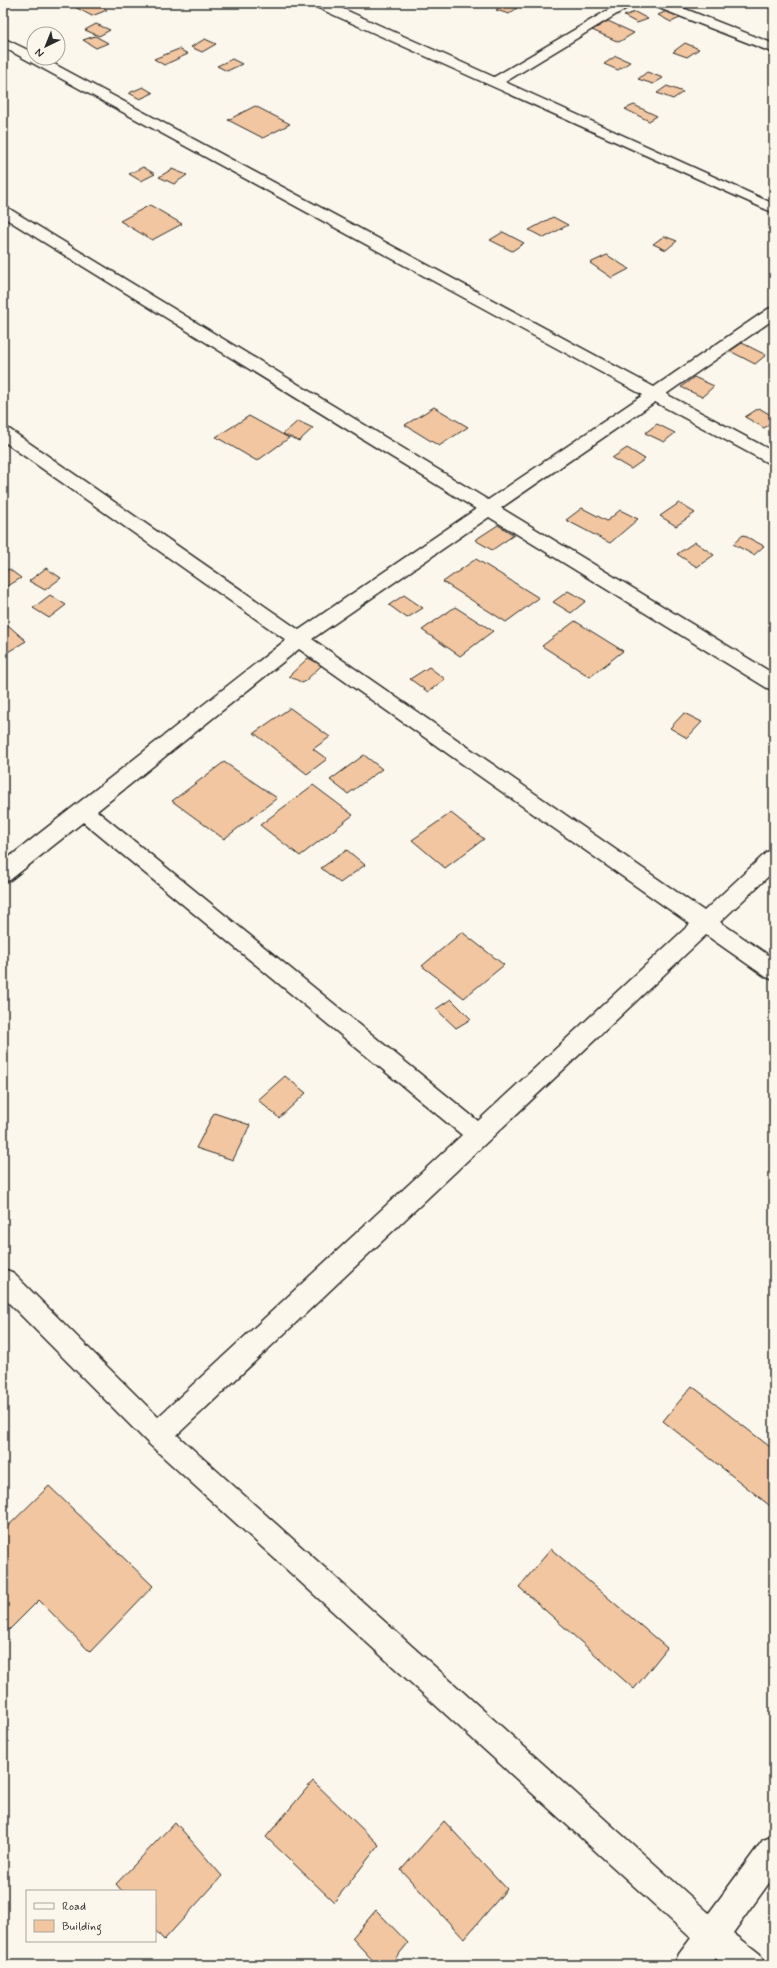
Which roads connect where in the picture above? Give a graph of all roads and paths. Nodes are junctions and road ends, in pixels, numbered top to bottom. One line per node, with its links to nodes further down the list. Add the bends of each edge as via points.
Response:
1 (319, 3): 6 (street)
2 (629, 3): 6 (street)
3 (659, 3): 5 (street)
4 (3, 42): 10 (street)
5 (774, 49)
6 (494, 83): 7 (street)
7 (774, 209)
8 (3, 212): 13 (street)
9 (774, 312): 10 (street)
10 (654, 394): 12 (street); 13 (street)
11 (3, 432): 14 (street)
12 (774, 459)
13 (489, 508): 14 (street); 15 (street)
14 (299, 639): 16 (street); 19 (street)
15 (774, 683)
16 (83, 811): 18 (street); 21 (street)
17 (774, 858): 19 (street)
18 (3, 874)
19 (705, 923): 20 (street); 21 (street)
20 (774, 971)
21 (478, 1135): 23 (street)
22 (3, 1280): 23 (street)
23 (158, 1435): 25 (street)
24 (774, 1851): 25 (street)
25 (712, 1936): 26 (street); 27 (street)
26 (690, 1965)
27 (749, 1965)

